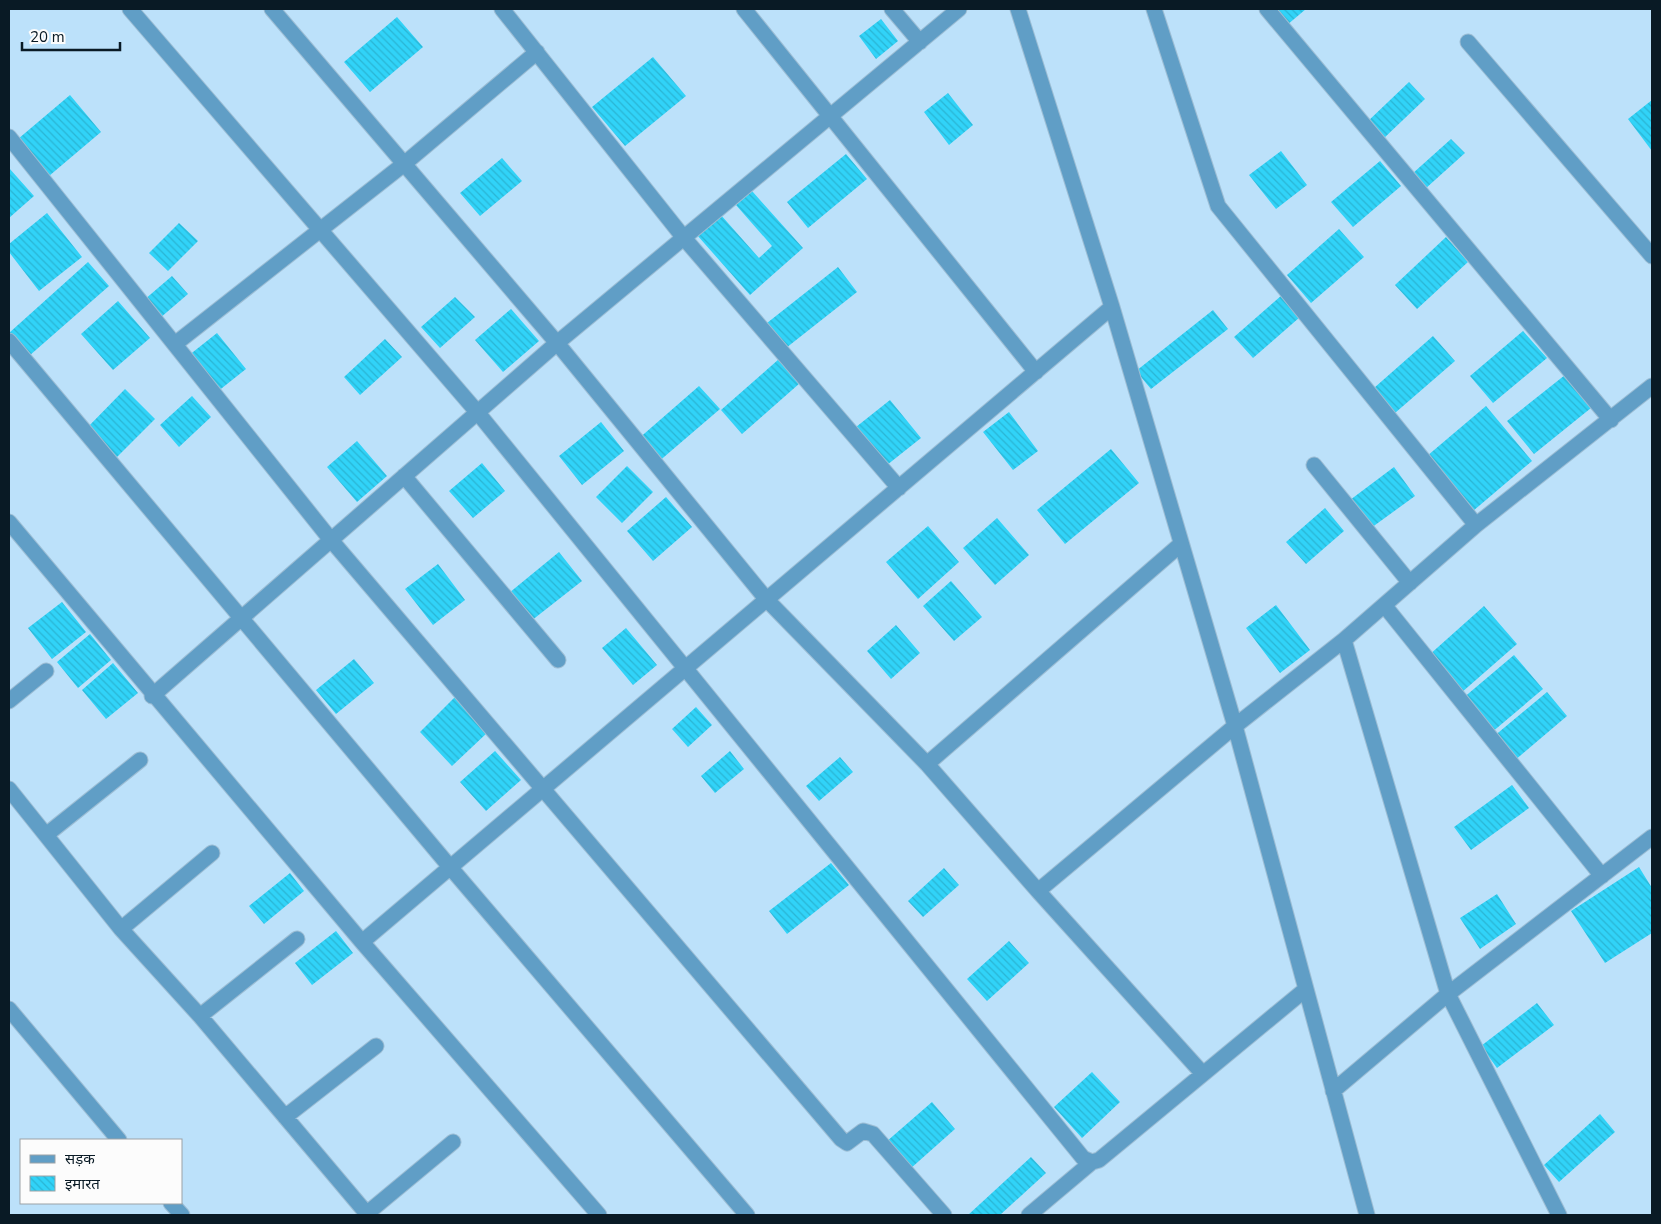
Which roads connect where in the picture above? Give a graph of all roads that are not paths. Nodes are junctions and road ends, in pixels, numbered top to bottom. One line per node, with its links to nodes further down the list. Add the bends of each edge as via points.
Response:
1 (130, 9): 16 (street)
2 (272, 9): 15 (street)
3 (502, 9): 12 (street)
4 (744, 9): 13 (street)
5 (892, 9): 10 (street)
6 (959, 9): 10 (street)
7 (1018, 9): 19 (street)
8 (1154, 9): 31 (street, via 1218,206)
9 (1267, 9): 26 (street)
10 (920, 42): 13 (street)
11 (1468, 42): 18 (street)
12 (537, 52): 15 (street); 17 (street)
13 (831, 115): 17 (street); 23 (street)
14 (9, 137): 21 (street)
15 (404, 164): 16 (street); 22 (street)
16 (320, 230): 21 (street); 25 (street)
17 (684, 238): 22 (street); 29 (street)
18 (1652, 256)
19 (1112, 308): 23 (street); 33 (street)
20 (9, 341): 37 (street)
21 (175, 344): 32 (street)
22 (557, 344): 25 (street); 35 (street)
23 (1036, 372): 29 (street)
24 (1652, 386): 26 (street)
25 (478, 412): 28 (street); 40 (street)
26 (1611, 420): 31 (street)
27 (1314, 465): 34 (street)
28 (404, 476): 32 (street); 39 (street)
29 (899, 488): 35 (street)
30 (9, 522): 42 (street)
31 (1476, 525): 34 (street)
32 (331, 540): 37 (street); 47 (street)
33 (1181, 544): 44 (street); 46 (street)
34 (1410, 583): 36 (street)
35 (767, 600): 40 (street); 46 (street)
36 (1384, 605): 38 (street); 53 (street)
37 (241, 618): 42 (street); 52 (street)
38 (1344, 640): 44 (street); 59 (street)
39 (558, 660)
40 (687, 668): 47 (street); 68 (street, via 1083,1158)
41 (46, 671): 43 (street)
42 (152, 696): 57 (street)
43 (9, 701)
44 (1235, 726): 54 (street); 58 (street)
45 (140, 760): 49 (street)
46 (927, 764): 54 (street)
47 (544, 788): 52 (street); 74 (street, via 841,1139 847,1143 863,1131 873,1134)
48 (9, 789): 49 (street)
49 (46, 835): 55 (street)
50 (1652, 837): 53 (street)
51 (212, 853): 55 (street)
52 (450, 867): 57 (street); 73 (street)
53 (1602, 876): 59 (street)
54 (1038, 891): 63 (street)
55 (121, 929): 61 (street)
56 (297, 939): 61 (street)
57 (362, 942): 72 (street)
58 (1306, 989): 63 (street); 64 (street)
59 (1448, 994): 64 (street); 77 (street)
60 (9, 1009): 66 (street)
61 (200, 1016): 65 (street)
62 (376, 1046): 65 (street)
63 (1204, 1074): 68 (street, via 1099,1160)
64 (1333, 1092): 76 (street)
65 (285, 1117): 71 (street)
66 (118, 1139)
67 (453, 1142): 71 (street)
68 (1092, 1162): 75 (street)
69 (172, 1204): 70 (street)
70 (182, 1215)
71 (367, 1215)
72 (599, 1215)
73 (747, 1215)
74 (944, 1215)
75 (1029, 1215)
76 (1367, 1215)
77 (1559, 1215)

